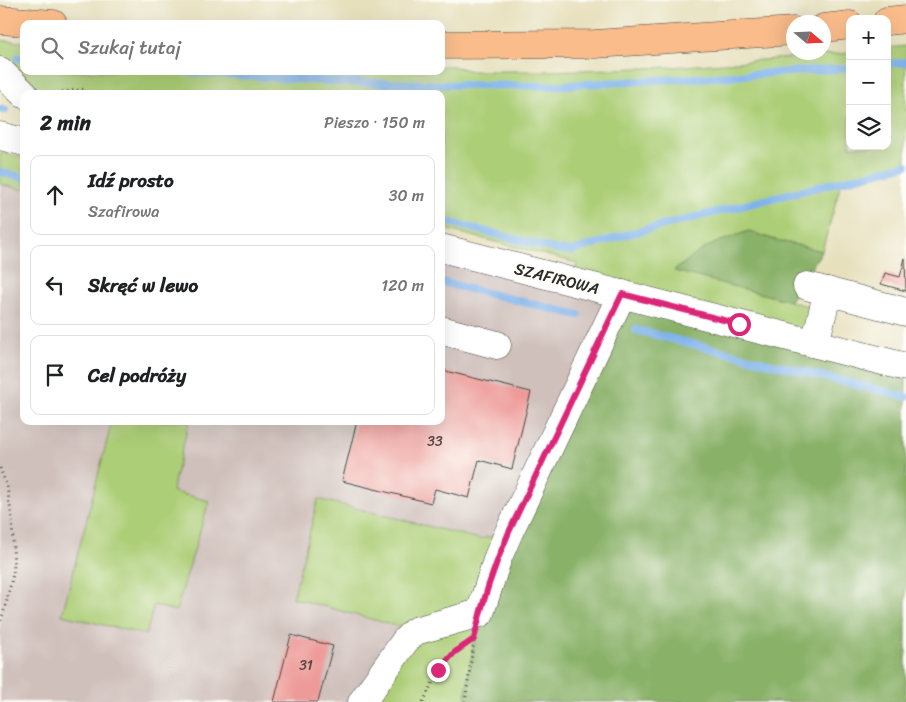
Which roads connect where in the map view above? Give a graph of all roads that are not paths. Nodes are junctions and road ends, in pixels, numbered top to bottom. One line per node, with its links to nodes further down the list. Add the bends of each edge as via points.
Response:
1 (906, 19): 3 (highway)
2 (0, 20): 4 (highway)
3 (891, 21)
4 (20, 22)
5 (846, 25): 6 (highway)
6 (831, 27)
7 (786, 32): 8 (highway, via 595,44)
8 (445, 45)
9 (0, 70): 10 (street)
10 (20, 90)
11 (0, 136): 12 (street)
12 (20, 141)
13 (445, 249): 14 (street, SZAFIROWA)
14 (622, 294): 17 (street, SZAFIROWA); 20 (street, via 509,532 480,613 415,631)
15 (906, 312): 17 (street, via 818,289)
16 (445, 331): 18 (street)
17 (815, 344): 19 (street, SZAFIROWA)
18 (496, 345)
19 (906, 367)
20 (362, 702)

